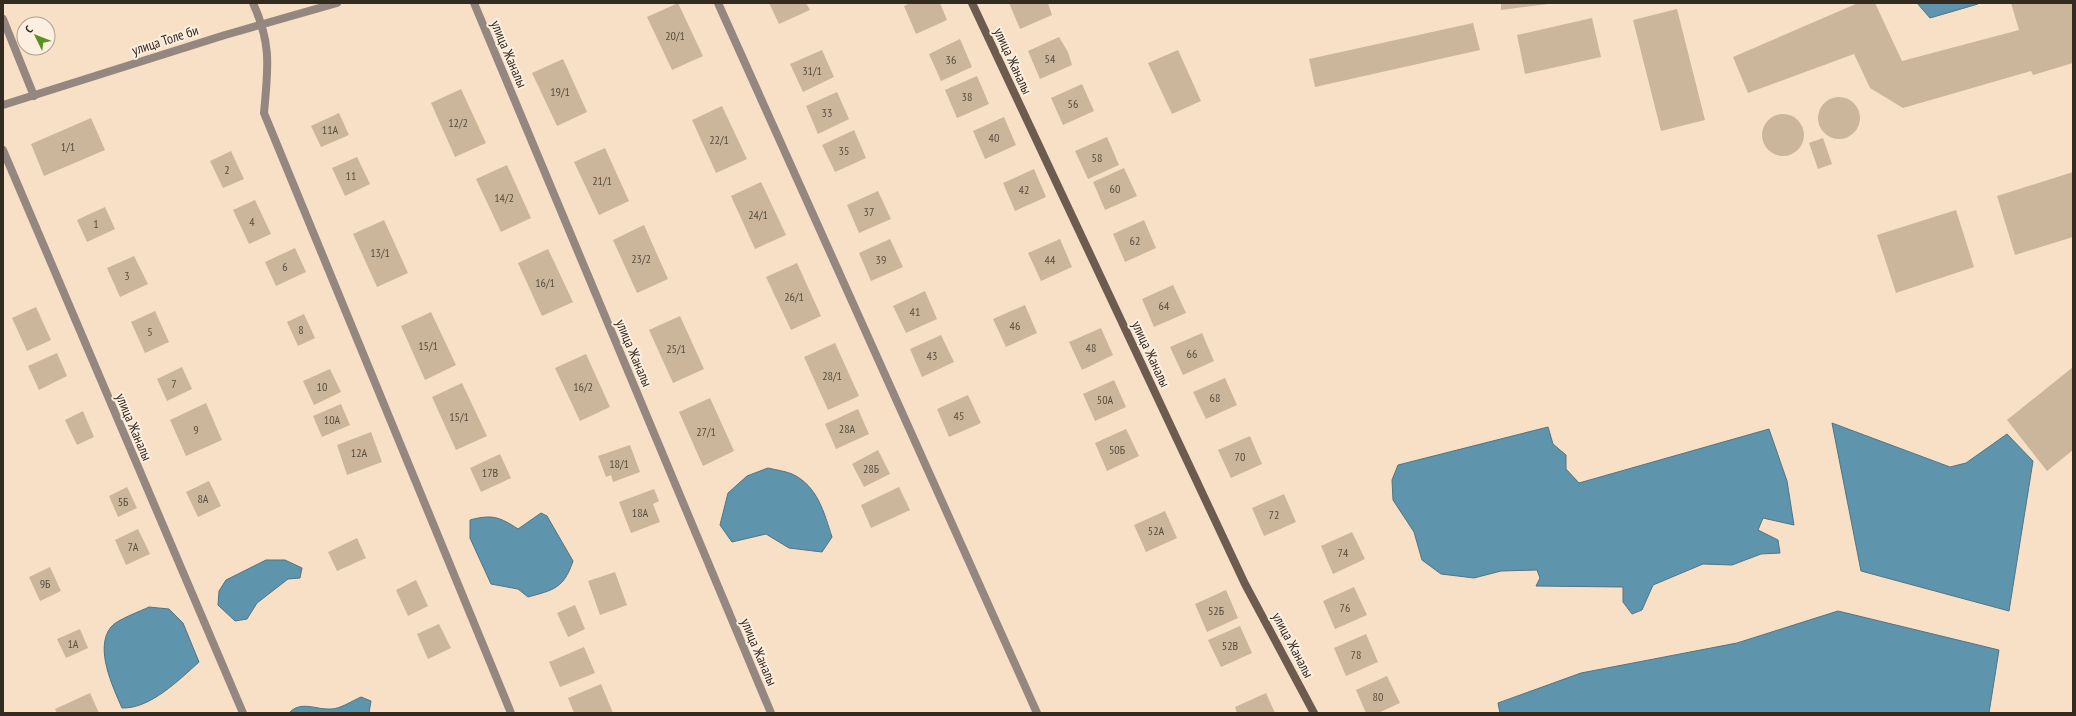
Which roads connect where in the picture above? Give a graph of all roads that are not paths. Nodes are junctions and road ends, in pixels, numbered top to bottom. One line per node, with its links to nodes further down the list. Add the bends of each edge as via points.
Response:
1 (253, 3): 7 (street)
2 (337, 3): 7 (street, улица Толе би)
3 (474, 3): 13 (street, улица Жаналы)
4 (718, 3): 14 (street)
5 (972, 3): 15 (street, улица Жаналы, via 1245,584)
6 (3, 19): 8 (street)
7 (262, 24): 8 (street, улица Толе би); 12 (street, via 269,62 264,113)
8 (34, 96): 9 (street, улица Толе би)
9 (3, 105)
10 (3, 150): 11 (street, улица Жаналы)
11 (243, 713)
12 (512, 713)
13 (771, 713)
14 (1037, 713)
15 (1314, 713)

